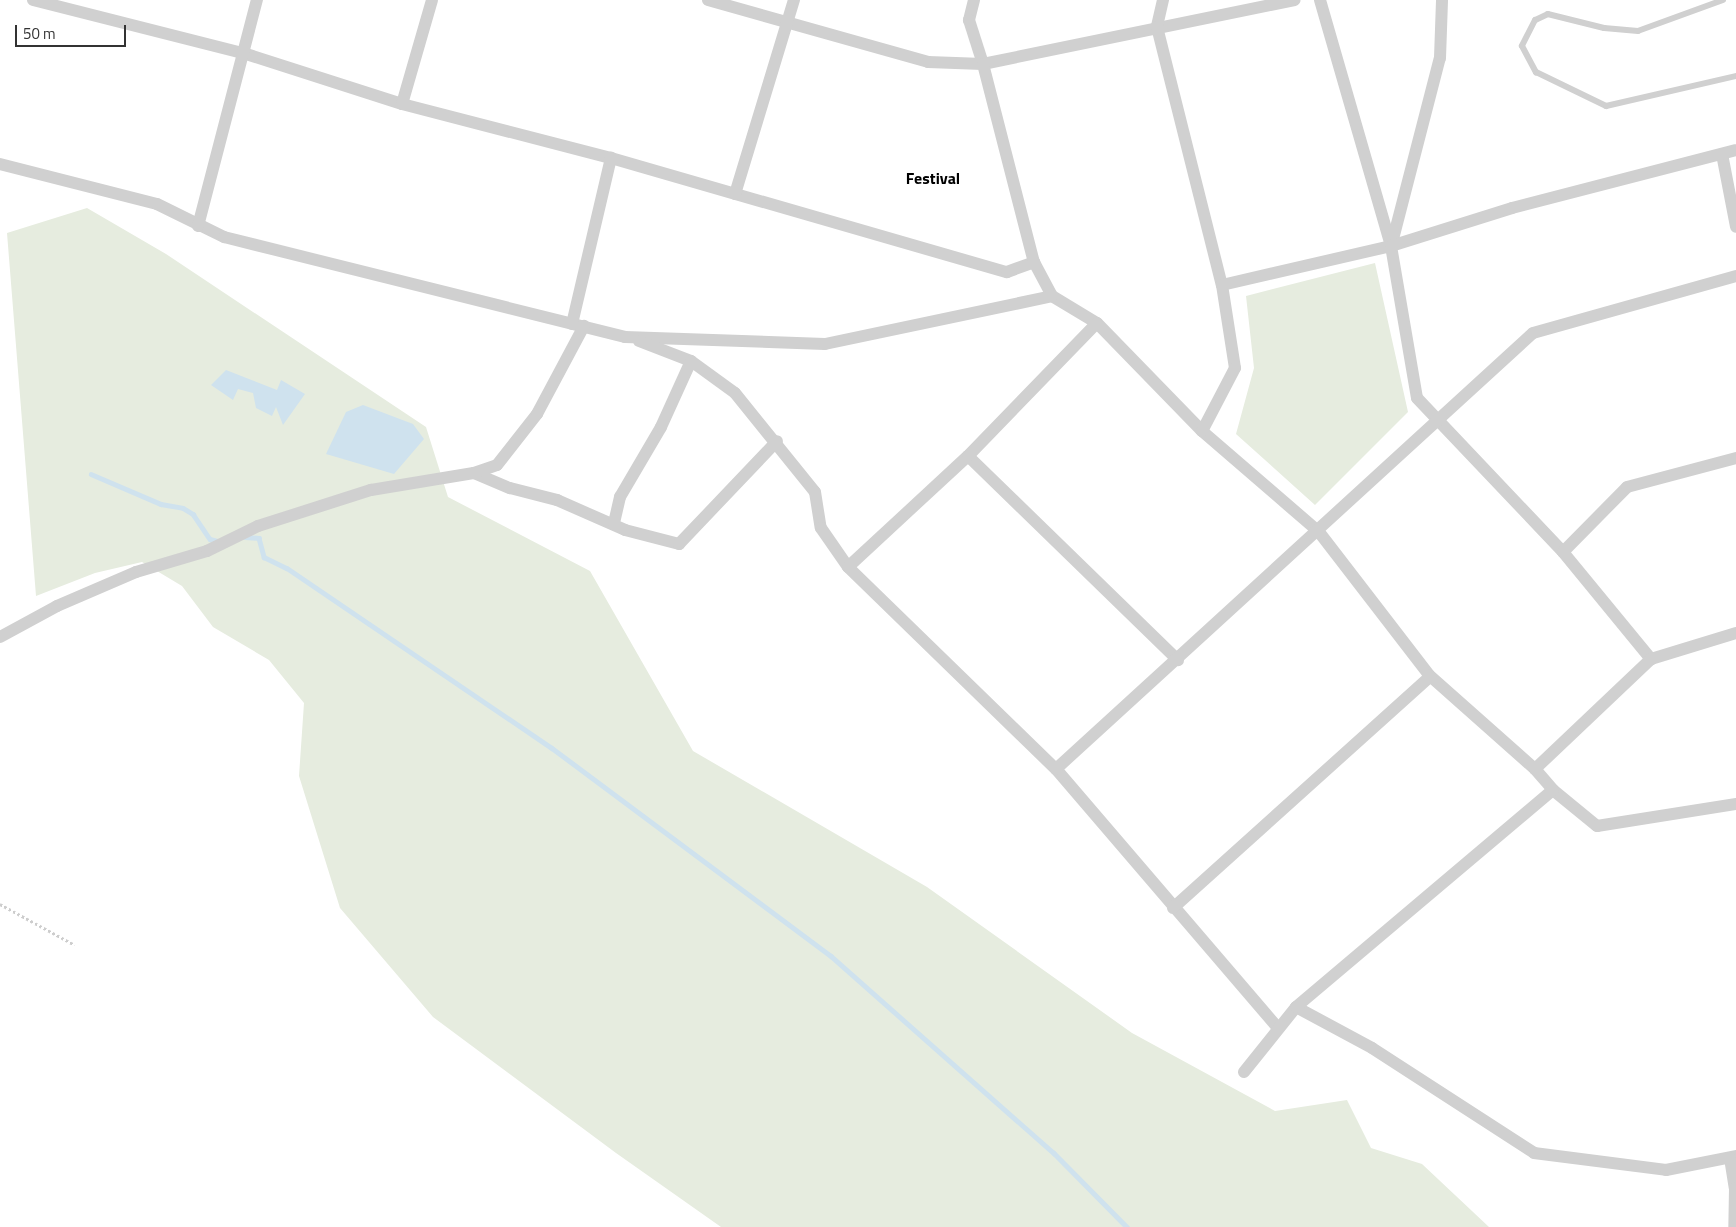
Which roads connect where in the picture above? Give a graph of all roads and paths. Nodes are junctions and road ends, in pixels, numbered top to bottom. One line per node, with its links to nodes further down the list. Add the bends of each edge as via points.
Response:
1 (33, 0): 14 (street)
2 (257, 0): 14 (street)
3 (432, 0): 17 (street)
4 (708, 0): 12 (street)
5 (794, 0): 12 (street)
6 (974, 0): 15 (street, via 969,20)
7 (1163, 0): 13 (street)
8 (1294, 0): 13 (street)
9 (1320, 0): 25 (street)
10 (1442, 0): 25 (street, via 1440,58)
11 (1723, 0): 16 (lane, via 1638,31 1604,28 1548,14 1535,20 1522,46 1536,72 1606,106)
12 (788, 20): 15 (street, via 928,62); 22 (street)
13 (1157, 27): 15 (street); 28 (street)
14 (243, 53): 17 (street); 23 (street)
15 (983, 64): 26 (street)
16 (1736, 76)
17 (402, 104): 20 (street)
18 (1736, 150): 19 (street)
19 (1722, 154): 24 (street); 25 (street, via 1512,208)
20 (611, 158): 22 (street); 31 (street)
21 (0, 164): 23 (street, via 157,204)
22 (735, 194): 26 (street, via 1007,272)
23 (198, 226): 31 (street, via 224,237)
24 (1736, 227)
25 (1391, 246): 28 (street); 34 (street, via 1418,398)
26 (1034, 262): 29 (street)
27 (1736, 276): 34 (street, via 1533,333)
28 (1222, 285): 35 (street, via 1235,368)
29 (1052, 296): 30 (street); 32 (street, via 825,344)
30 (1097, 323): 35 (street); 37 (street)
31 (578, 325): 32 (street); 39 (street, via 537,414 497,465)
32 (630, 338): 33 (street)
33 (691, 361): 36 (street, via 735,393); 40 (street, via 661,426 620,497)
34 (1440, 421): 41 (street); 42 (street)
35 (1202, 431): 41 (street)
36 (777, 441): 40 (street, via 679,544 625,530); 43 (street, via 815,492 821,528)
37 (968, 456): 43 (street); 47 (street)
38 (1736, 458): 42 (street, via 1628,487)
39 (474, 473): 40 (street); 45 (street, via 371,490 258,526 207,552 136,572 57,606)
40 (614, 523)
41 (1319, 532): 47 (street); 48 (street)
42 (1563, 552): 46 (street)
43 (848, 567): 49 (street)
44 (1736, 634): 46 (street)
45 (0, 637)
46 (1651, 659): 50 (street)
47 (1178, 660): 49 (street)
48 (1430, 677): 50 (street); 54 (street)
49 (1056, 769): 54 (street)
50 (1535, 769): 51 (street)
51 (1553, 790): 52 (street, via 1597,826); 56 (street)
52 (1736, 804)
53 (0, 904): 55 (path)
54 (1173, 908): 57 (street)
55 (75, 945)
56 (1296, 1007): 57 (street); 59 (street, via 1372,1048 1534,1153 1666,1170)
57 (1278, 1028): 58 (street)
58 (1244, 1072)
59 (1733, 1157): 60 (street)
60 (1734, 1227)

